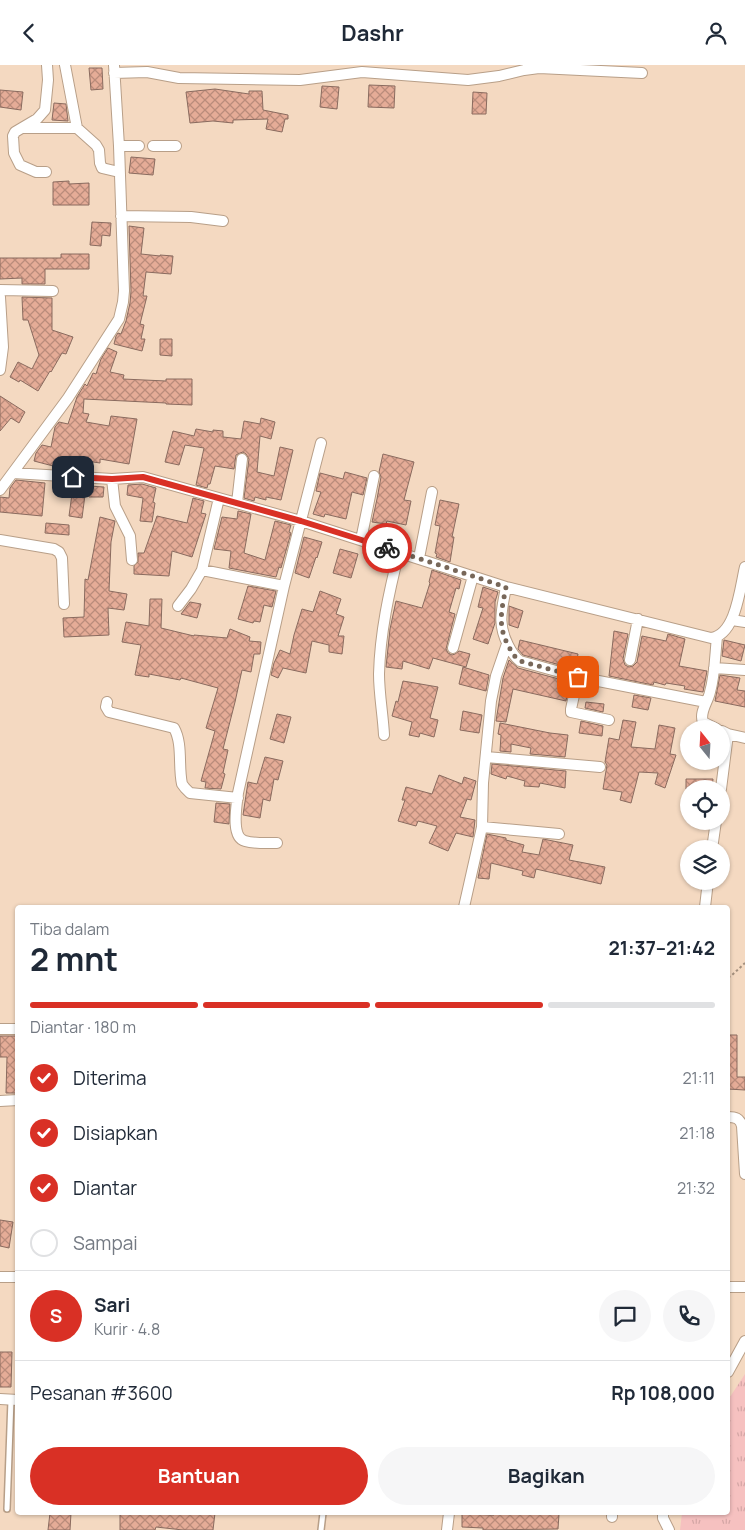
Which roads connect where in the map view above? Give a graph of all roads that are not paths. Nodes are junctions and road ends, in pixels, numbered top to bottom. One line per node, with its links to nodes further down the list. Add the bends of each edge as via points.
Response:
1 (47, 65): 6 (street, via 45,110 38,119)
2 (65, 65): 7 (street)
3 (149, 68): 4 (street); 5 (street, via 179,78 300,80 362,72 468,79 538,68)
4 (114, 69): 8 (street)
5 (642, 73)
6 (23, 127): 7 (street); 13 (street, via 13,136 17,162 30,170)
7 (77, 128): 12 (street, via 96,145 101,166)
8 (119, 145): 9 (street); 12 (street)
9 (139, 146)
10 (153, 146): 11 (street)
11 (176, 146)
12 (112, 171): 14 (street)
13 (46, 172)
14 (121, 216): 15 (street); 22 (street, via 124,291 119,319)
15 (223, 221)
16 (0, 290): 17 (street)
17 (53, 291)
18 (0, 297): 19 (street, via 4,347)
19 (0, 370)
20 (321, 443): 29 (street)
21 (242, 459): 28 (street)
22 (14, 473): 24 (street); 25 (street)
23 (374, 475): 31 (street)
24 (112, 479): 27 (street, via 143,477); 34 (street, via 115,506 130,536)
25 (0, 490)
26 (432, 493): 33 (street)
27 (219, 498): 28 (street); 36 (street)
28 (237, 503): 29 (street)
29 (301, 521): 31 (street); 38 (street)
30 (0, 540): 40 (street, via 59,552)
31 (361, 540): 32 (street)
32 (399, 552): 33 (street); 57 (street, via 387,603 380,667)
33 (419, 558): 37 (street)
34 (132, 560)
35 (745, 567): 43 (street)
36 (202, 570): 38 (street); 41 (street)
37 (473, 576): 39 (street); 47 (street)
38 (284, 586): 61 (street)
39 (506, 587): 42 (street); 46 (street, via 501,626)
40 (64, 604)
41 (178, 606)
42 (638, 619): 45 (street); 48 (street)
43 (732, 620): 44 (street); 45 (street)
44 (745, 622)
45 (717, 637): 49 (street)
46 (507, 644): 51 (street, via 520,661); 59 (street, via 491,701)
47 (453, 648)
48 (630, 660)
49 (714, 668): 50 (street); 53 (street)
50 (745, 670)
51 (578, 677): 53 (street); 54 (street, via 571,712)
52 (107, 702): 61 (street, via 108,712 174,728 182,784 190,793)
53 (706, 702): 55 (street)
54 (609, 720)
55 (702, 720)
56 (730, 734): 58 (street)
57 (384, 735)
58 (745, 738)
59 (486, 757): 60 (street); 62 (street)
60 (600, 767)
61 (238, 798): 64 (street, via 235,827 240,839)
62 (482, 827): 63 (street); 66 (street)
63 (559, 834)
64 (277, 843)
65 (707, 890): 67 (street)
66 (464, 905)
67 (704, 905)
68 (0, 1029): 69 (street)
69 (15, 1029)
70 (15, 1100): 71 (street)
71 (0, 1101)
72 (730, 1117): 73 (street, via 737,1118 742,1125)
73 (745, 1174)
74 (0, 1277): 75 (street)
75 (15, 1277)
76 (730, 1287): 77 (street)
77 (745, 1287)
78 (745, 1341): 79 (street)
79 (730, 1368)
80 (0, 1399): 81 (street)
81 (14, 1400): 82 (lane)
82 (8, 1509)
83 (324, 1515): 86 (lane)
84 (449, 1515): 87 (street)
85 (663, 1515): 88 (street)
86 (321, 1530)
87 (448, 1530)
88 (669, 1530)

